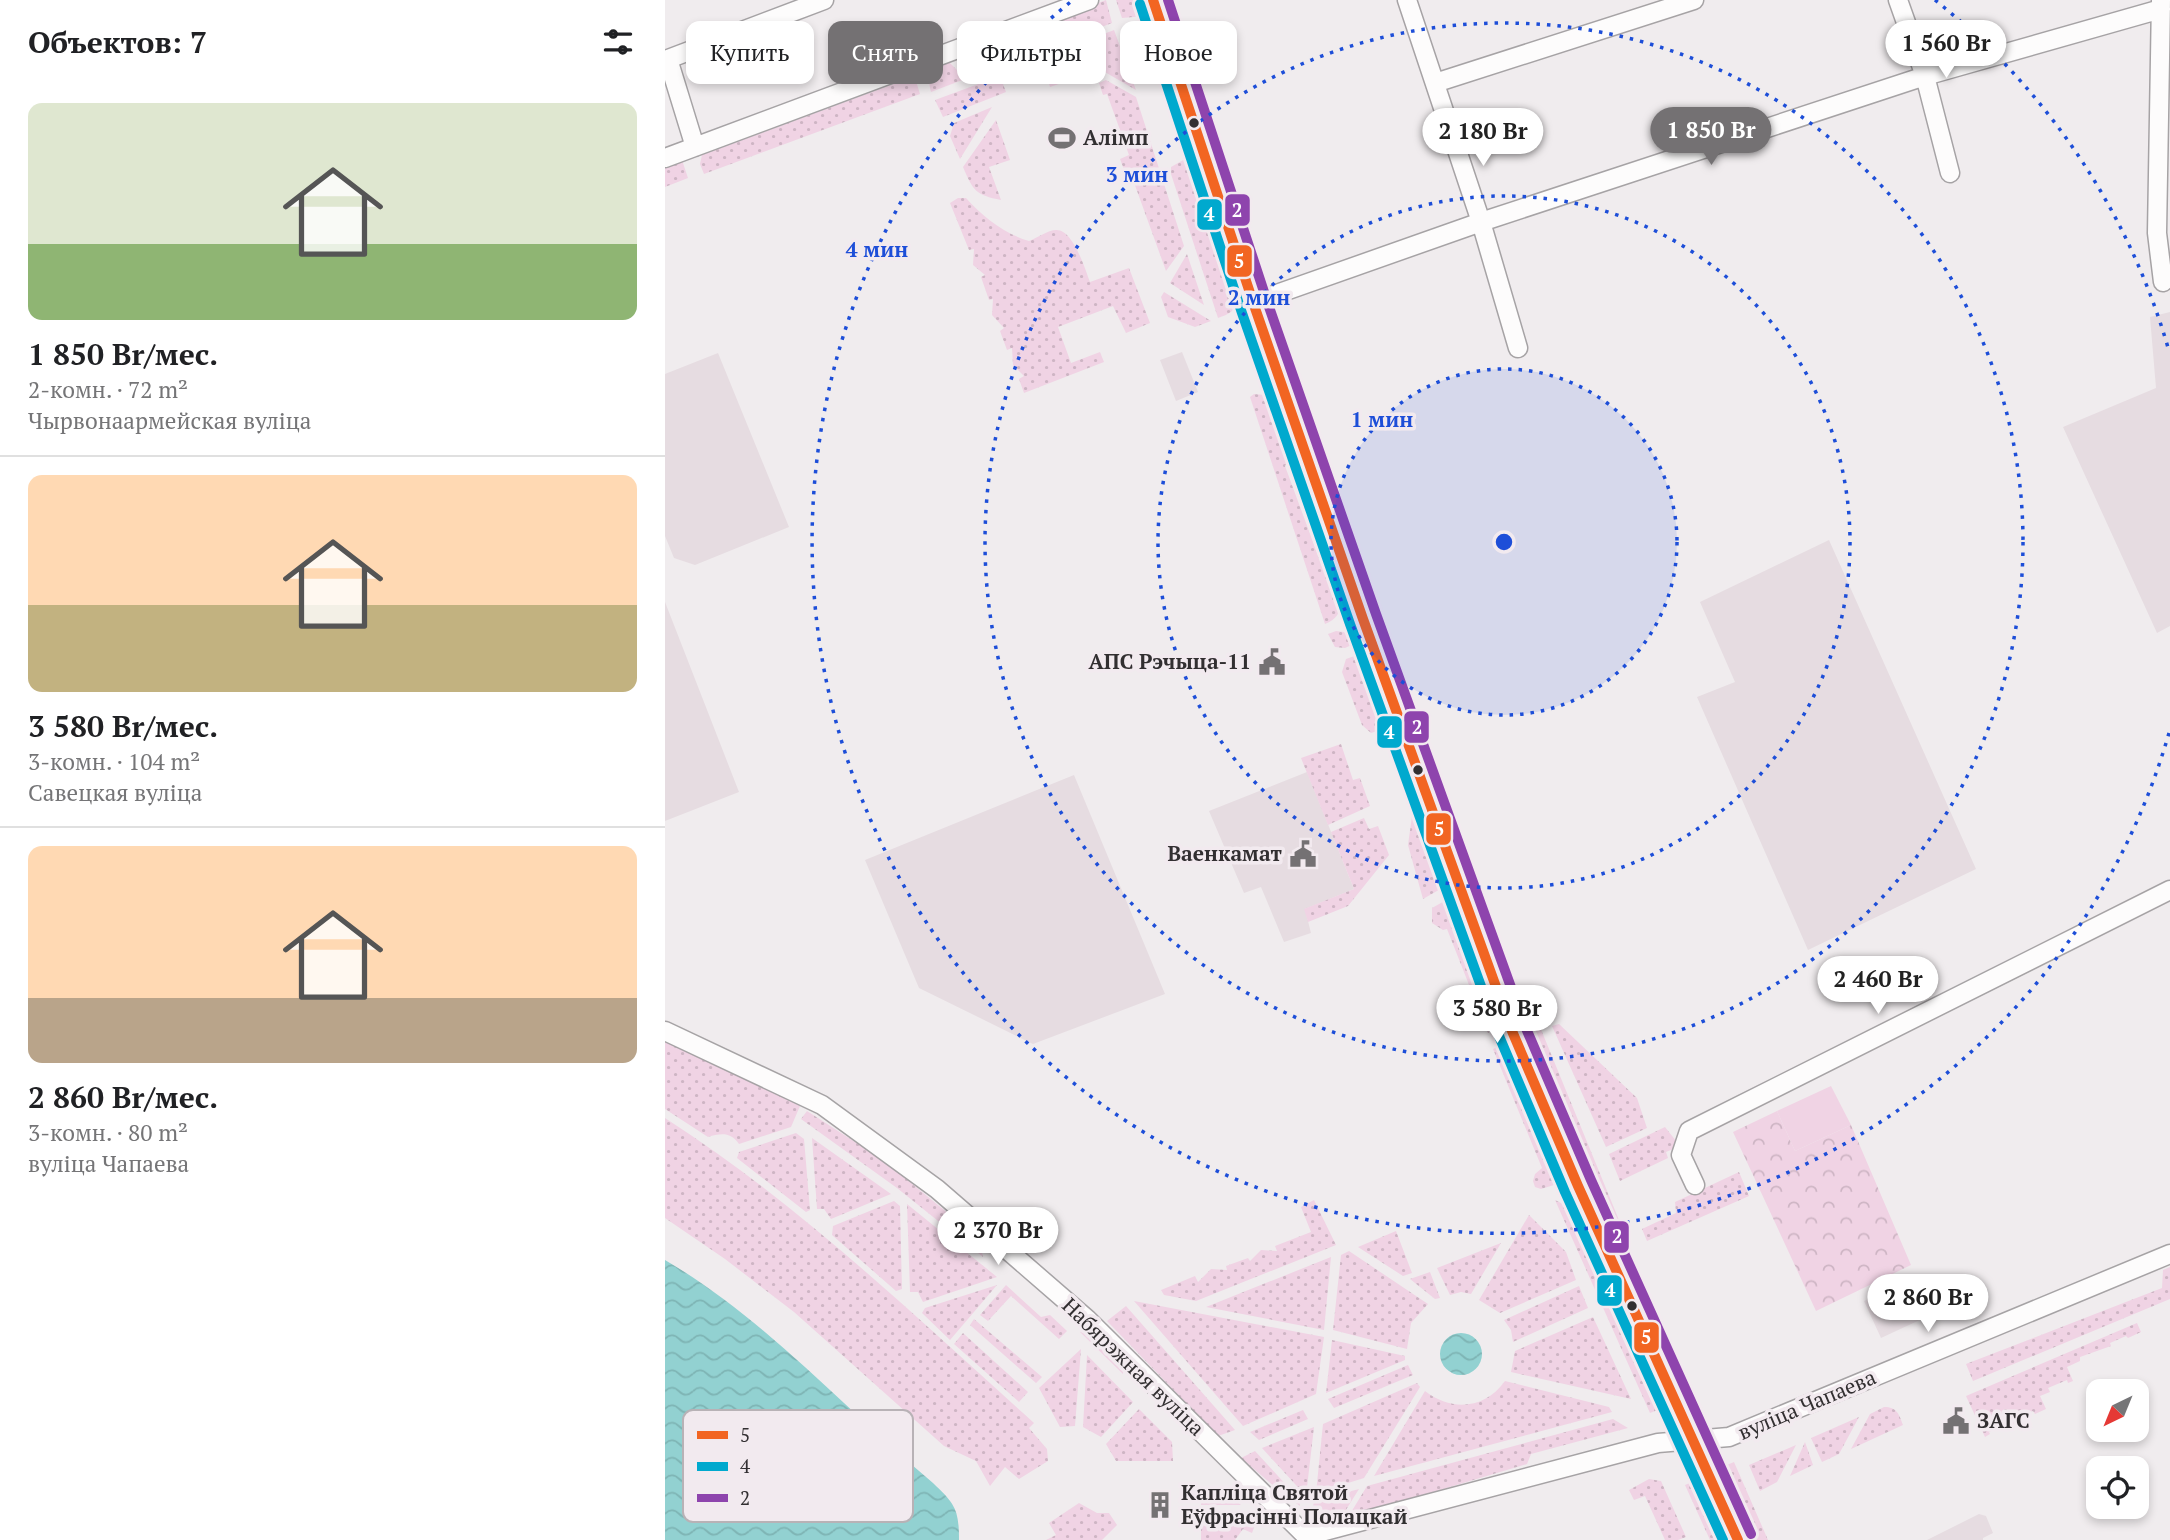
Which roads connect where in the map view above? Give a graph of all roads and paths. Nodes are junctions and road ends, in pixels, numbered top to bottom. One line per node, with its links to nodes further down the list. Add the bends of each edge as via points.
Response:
1 (824, 0): 10 (street, via 668,59)
2 (1089, 0): 10 (street)
3 (1153, 0): 15 (street)
4 (1408, 0): 9 (street)
5 (1694, 0): 9 (street)
6 (1898, 0): 8 (street)
7 (2161, 5): 8 (street); 14 (street, via 2157,233)
8 (1925, 76): 12 (street); 13 (street)
9 (1435, 83): 13 (street)
10 (695, 147): 11 (street)
11 (665, 158)
12 (1950, 173)
13 (1481, 222): 15 (street); 16 (street)
14 (2163, 282)
15 (1254, 302): 21 (street, via 1512,1031)
16 (1518, 348)
17 (2170, 890): 19 (street, via 1689,1131 1681,1155)
18 (665, 1031): 22 (street, Набярэжная вуліца, via 822,1105 937,1189 1087,1319)
19 (1695, 1185)
20 (2170, 1254): 21 (street, вуліца Чапаева, via 1729,1437)
21 (1692, 1440): 22 (street, вуліца Чапаева, via 1658,1443); 23 (street)
22 (1306, 1538)
23 (1738, 1540)

